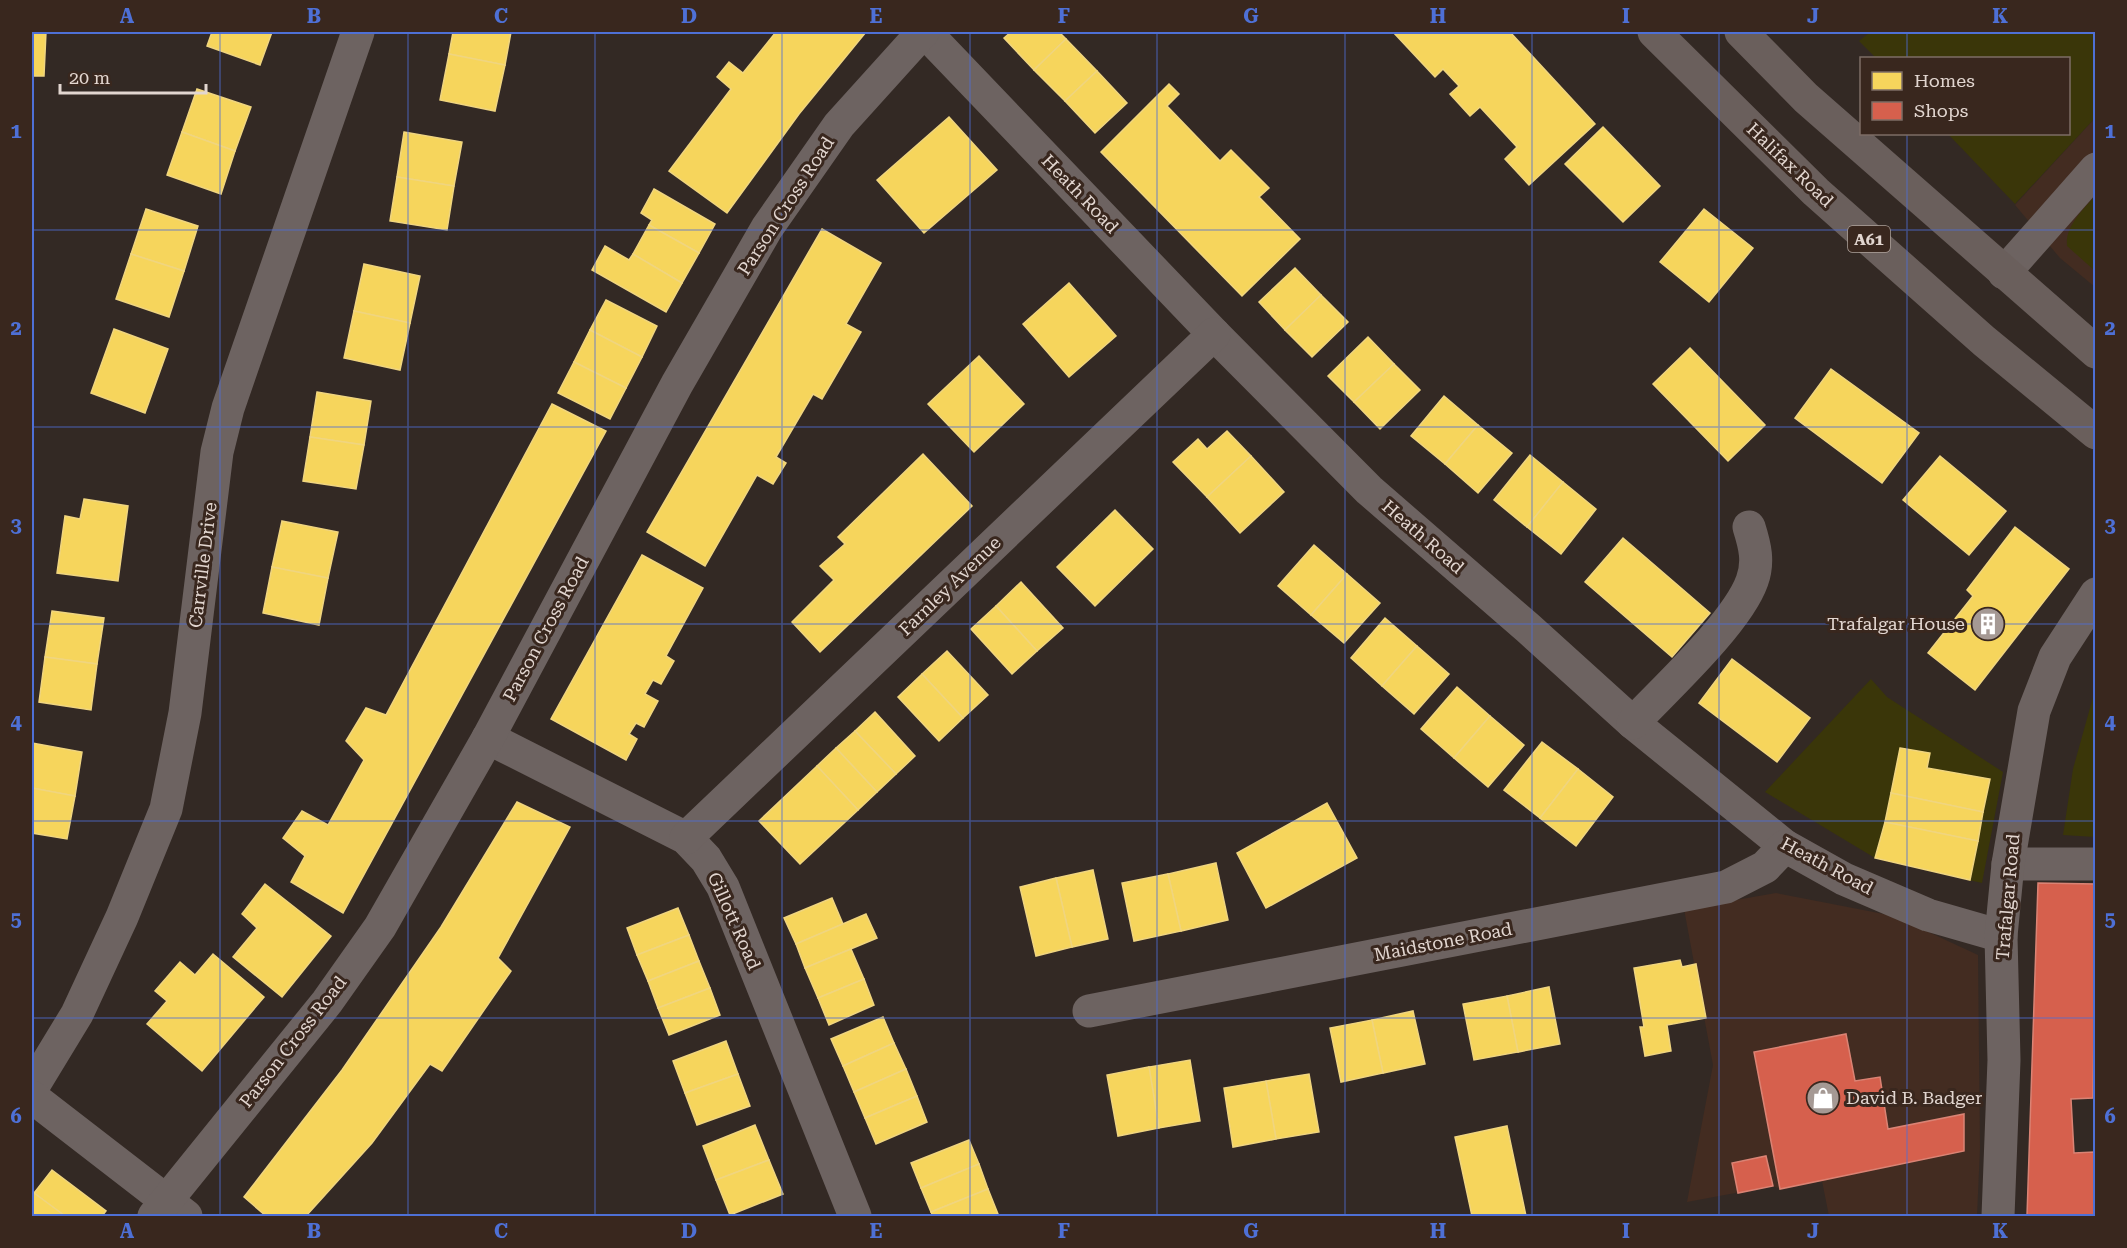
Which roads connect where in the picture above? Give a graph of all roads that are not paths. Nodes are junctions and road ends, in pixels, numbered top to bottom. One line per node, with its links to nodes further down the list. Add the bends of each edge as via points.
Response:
1 (358, 32): 20 (street, Carrville Drive, via 228,408 217,452 185,713 165,808 122,917 77,1014)
2 (924, 32): 7 (street, Heath Road); 13 (street, Parson Cross Road, via 839,125 767,228 677,384)
3 (1654, 32): 9 (highway, Halifax Road / A61, via 1815,192)
4 (1741, 32): 6 (highway, via 1806,98)
5 (2096, 168): 6 (street)
6 (2004, 273): 8 (highway)
7 (1214, 334): 12 (street, Heath Road, via 1369,490); 14 (street, Farnley Avenue)
8 (2096, 352)
9 (2096, 434)
10 (1749, 527): 12 (street, via 1757,551 1752,582 1731,618)
11 (2096, 594): 16 (street, Trafalgar Road, via 2055,657 2034,711)
12 (1633, 723): 15 (street, Heath Road)
13 (488, 738): 14 (street, Gillott Road); 22 (street, Parson Cross Road, via 380,927)
14 (687, 837): 23 (street, Gillott Road, via 706,858 723,887)
15 (1785, 846): 18 (street, Heath Road, via 1844,879 1928,915); 19 (street, Maidstone Road, via 1765,867 1726,887)
16 (2008, 864): 17 (street); 18 (street, Trafalgar Road)
17 (2096, 864)
18 (2001, 936): 24 (street, Trafalgar Road, via 2004,1060)
19 (1089, 1011)
20 (32, 1088)
21 (32, 1097): 22 (street)
22 (168, 1212)
23 (855, 1216)
24 (1998, 1216)

